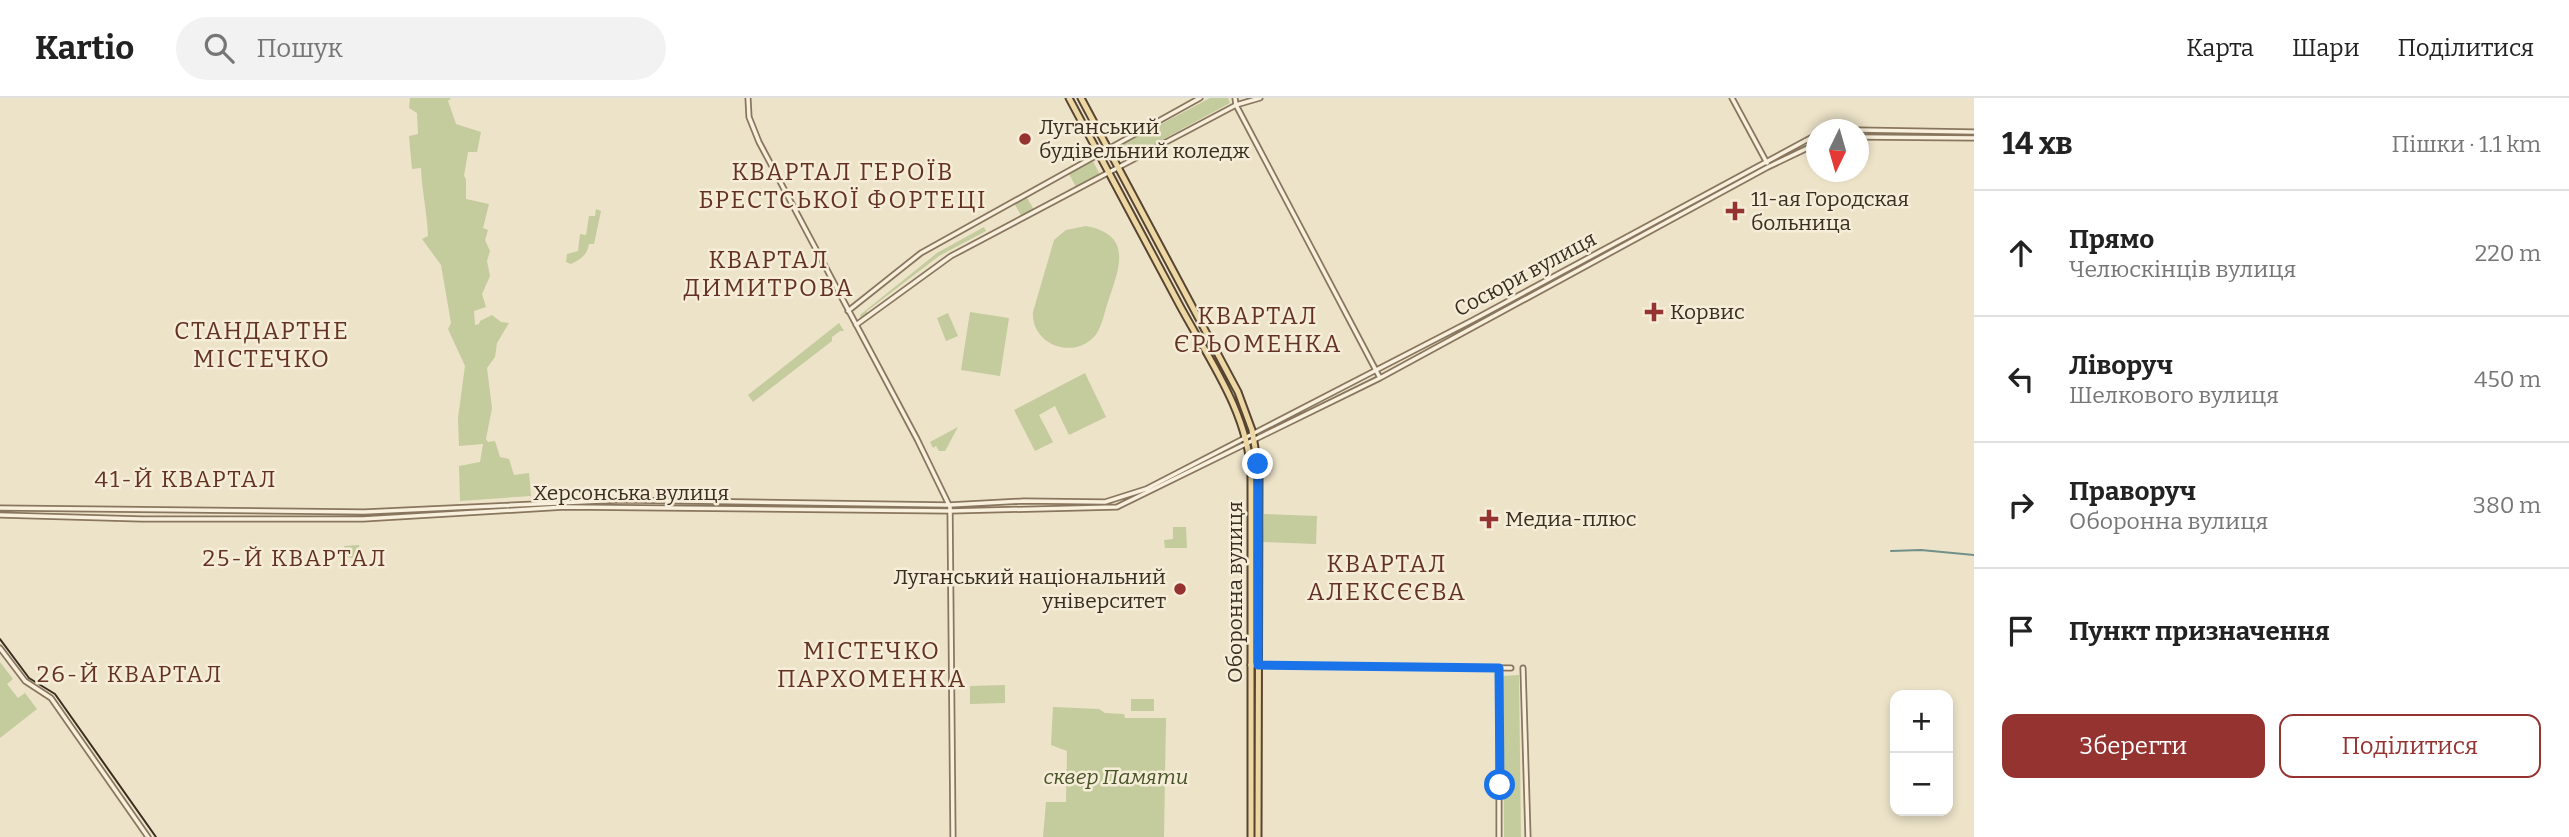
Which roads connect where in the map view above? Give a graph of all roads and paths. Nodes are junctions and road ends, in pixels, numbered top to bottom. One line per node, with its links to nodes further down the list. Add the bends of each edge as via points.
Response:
1 (748, 98): 20 (street, via 749,117 759,142)
2 (1069, 98): 16 (main road, Оборонна вулиця)
3 (1081, 98): 14 (main road, Оборонна вулиця)
4 (1200, 98): 14 (street)
5 (1235, 98): 8 (street)
6 (1260, 98): 8 (street)
7 (1732, 98): 17 (street)
8 (1236, 104): 18 (street); 22 (street)
9 (1869, 130): 10 (street)
10 (1974, 132)
11 (1869, 137): 12 (street)
12 (1974, 138)
13 (1806, 140): 17 (street, Сосюри вулиця)
14 (1107, 148): 16 (street); 18 (main road, Оборонна вулиця)
15 (1806, 149): 23 (street, Сосюри вулиця)
16 (1099, 152): 19 (main road, Оборонна вулиця); 20 (street, via 921,253)
17 (1766, 162): 22 (street, Сосюри вулиця)
18 (1118, 168): 19 (street); 24 (main road, Оборонна вулиця, via 1238,392)
19 (1109, 173): 21 (street, via 951,256); 25 (main road, Оборонна вулиця)
20 (848, 311): 21 (street)
21 (856, 325): 27 (street)
22 (1377, 370): 23 (street); 24 (street, Сосюри вулиця)
23 (1380, 378): 26 (street, Сосюри вулиця)
24 (1253, 432): 25 (street, Сосюри вулиця); 26 (main road, Оборонна вулиця)
25 (1246, 439): 26 (street, Сосюри вулиця); 27 (street, Херсонська вулиця, via 1118,500); 29 (street, Херсонська вулиця, via 1117,507); 32 (main road, Оборонна вулиця, via 1251,474)
26 (1254, 440): 33 (main road, Оборонна вулиця, via 1259,472)
27 (949, 505): 28 (street, Херсонська вулиця, via 622,500 364,512); 29 (street)
28 (0, 508)
29 (950, 511): 30 (street, Херсонська вулиця, via 565,507 363,519); 38 (street)
30 (0, 515)
31 (0, 648): 37 (street, via 25,681 51,698)
32 (1250, 665): 33 (street); 39 (main road, Оборонна вулиця)
33 (1258, 665): 34 (street); 40 (main road, Оборонна вулиця)
34 (1499, 668): 35 (street); 41 (street)
35 (1511, 668)
36 (1523, 668): 42 (street)
37 (148, 837)
38 (953, 837)
39 (1251, 837)
40 (1258, 837)
41 (1499, 837)
42 (1528, 837)

